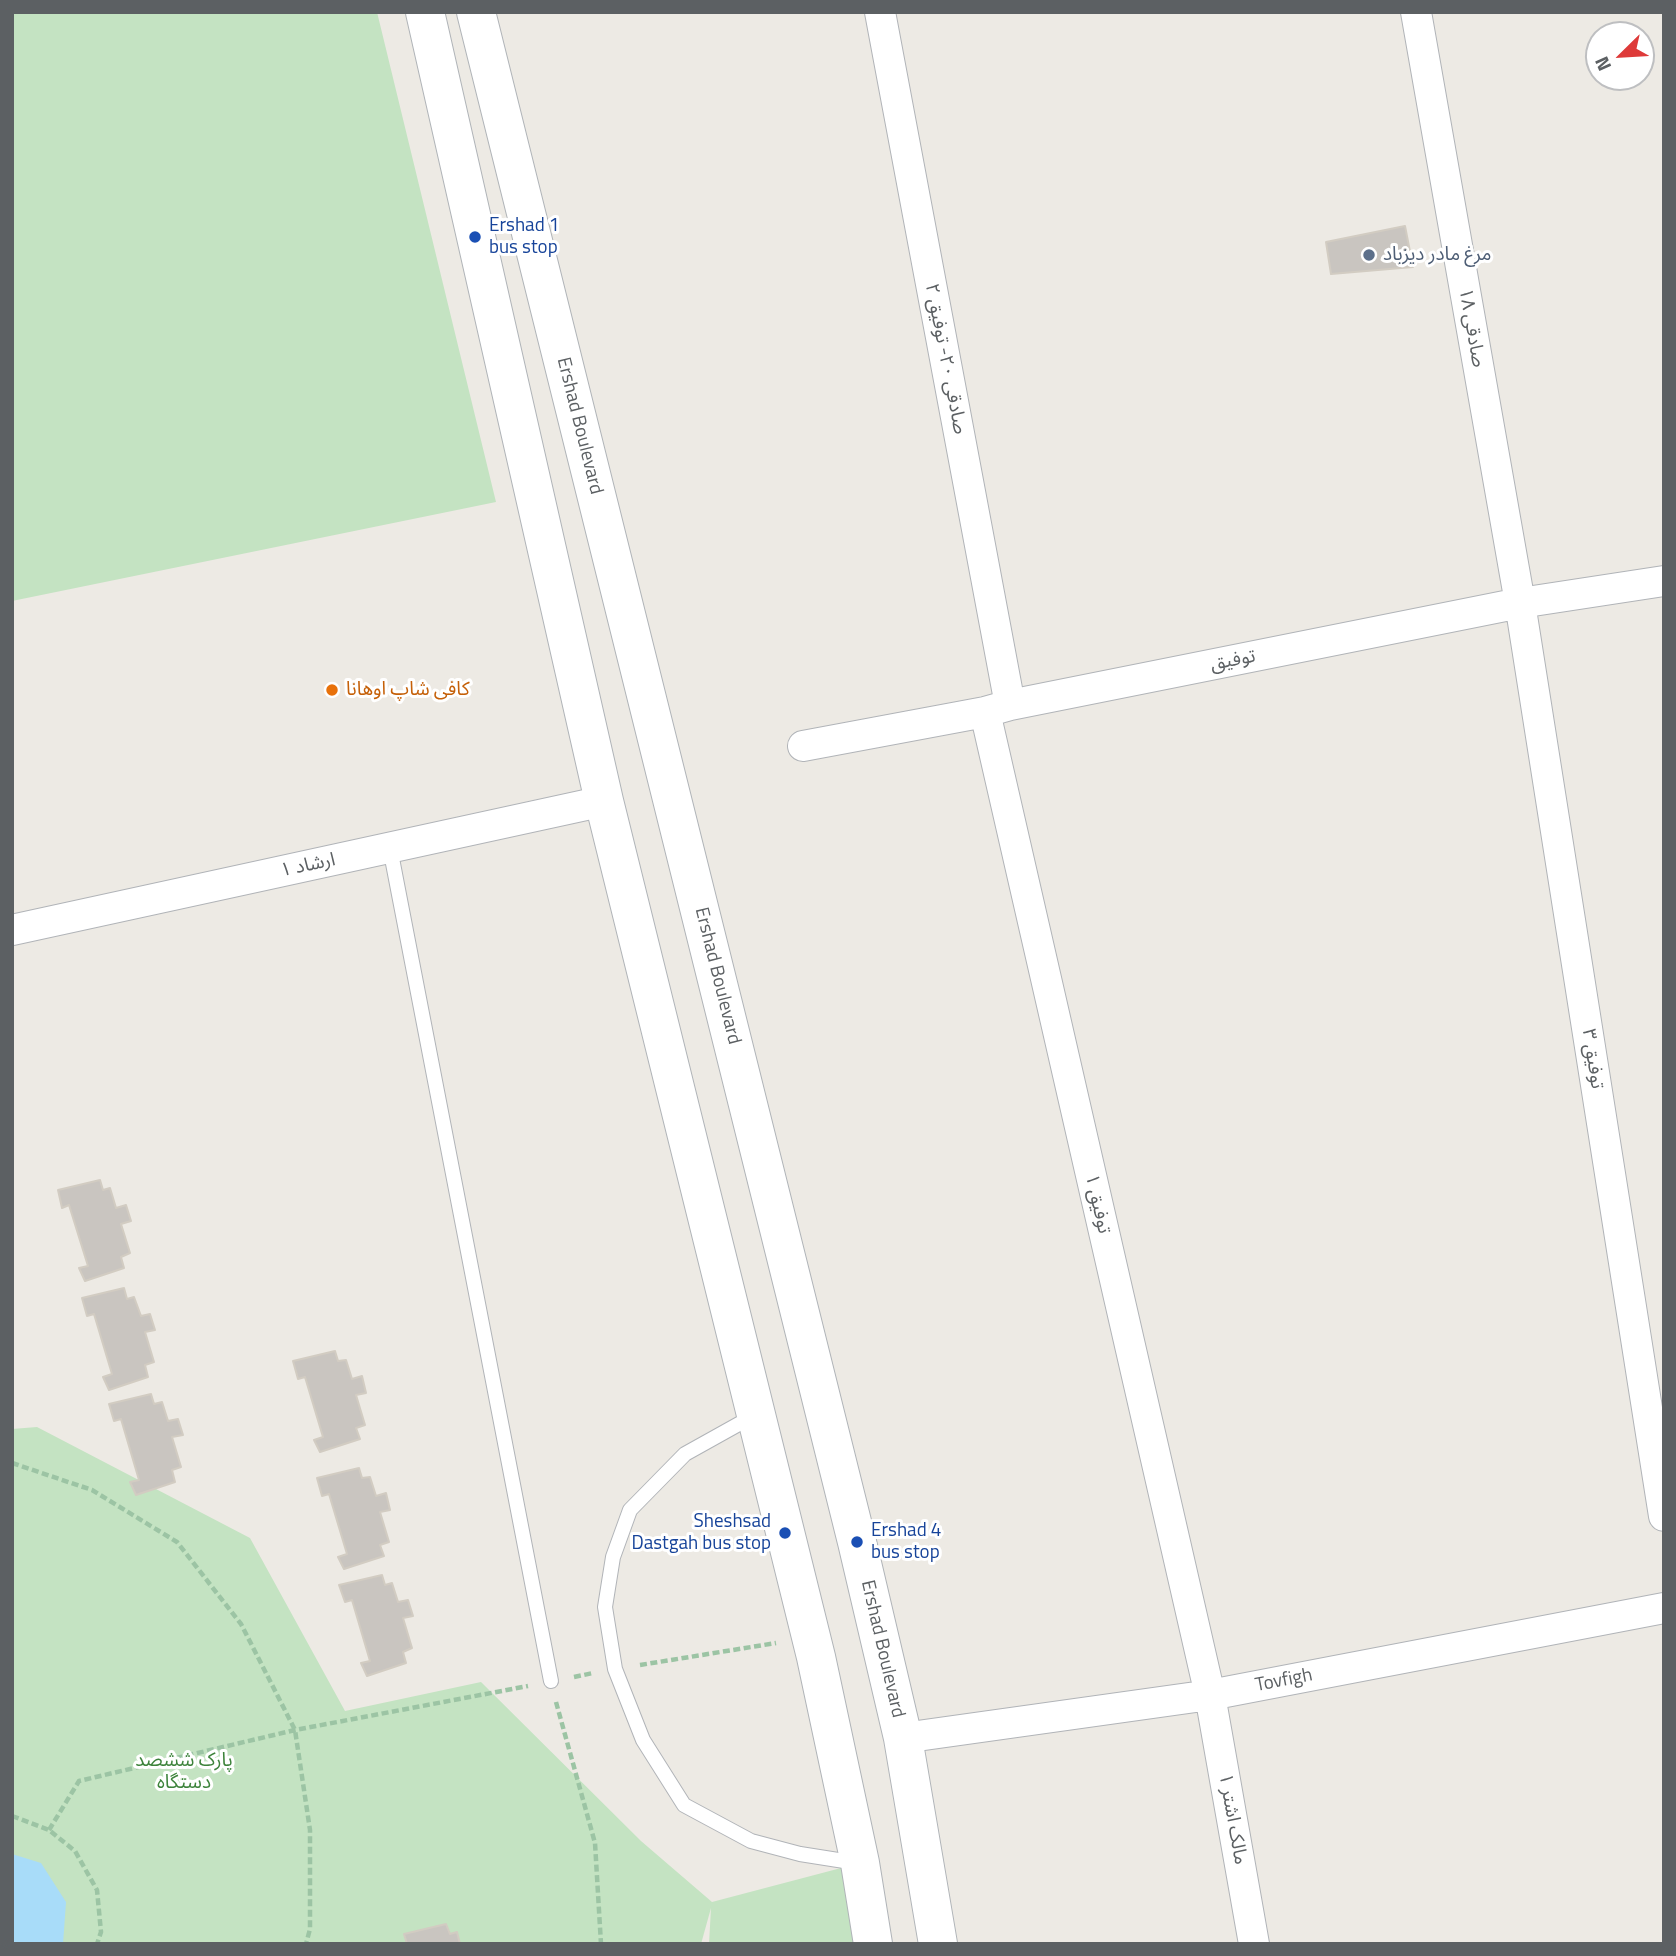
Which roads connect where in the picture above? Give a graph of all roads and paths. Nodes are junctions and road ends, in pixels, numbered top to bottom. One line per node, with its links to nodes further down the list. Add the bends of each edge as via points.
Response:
1 (425, 12): 9 (main road)
2 (476, 12): 21 (main road, Ershad Boulevard)
3 (880, 12): 7 (street, صادقی ۲۰- توفیق ۲)
4 (1416, 12): 6 (street, صادقی ۱۸)
5 (1664, 581): 6 (street, توفیق)
6 (1520, 603): 7 (street, توفیق); 14 (street, توفیق ۳)
7 (997, 709): 8 (street, توفیق); 19 (street, توفیق ۱)
8 (803, 746)
9 (604, 801): 10 (street, ارشاد ۱); 12 (main road)
10 (390, 848): 11 (street, ارشاد ۱); 18 (lane)
11 (12, 930)
12 (756, 1415): 16 (main road); 17 (lane, via 685,1454 630,1510 613,1557 606,1607)
13 (12, 1462): 20 (path, via 92,1490 177,1542 241,1625)
14 (1664, 1516)
15 (1664, 1608): 19 (street, Tovfigh)
16 (816, 1657): 17 (path, via 780,1642); 24 (main road)
17 (615, 1669): 18 (path); 24 (lane, via 643,1740 684,1805 751,1841)
18 (551, 1681): 20 (path); 27 (path, via 595,1843)
19 (1210, 1695): 21 (street, Tovfigh); 30 (street, مالک اشتر ۱)
20 (295, 1730): 23 (path, via 79,1781); 26 (path, via 310,1830)
21 (902, 1738): 29 (main road, Ershad Boulevard)
22 (12, 1816): 23 (path)
23 (49, 1830): 25 (path, via 75,1851 97,1890 101,1932)
24 (860, 1863): 28 (main road)
25 (97, 1944)
26 (306, 1944)
27 (601, 1944)
28 (873, 1944)
29 (938, 1944)
30 (1254, 1944)

